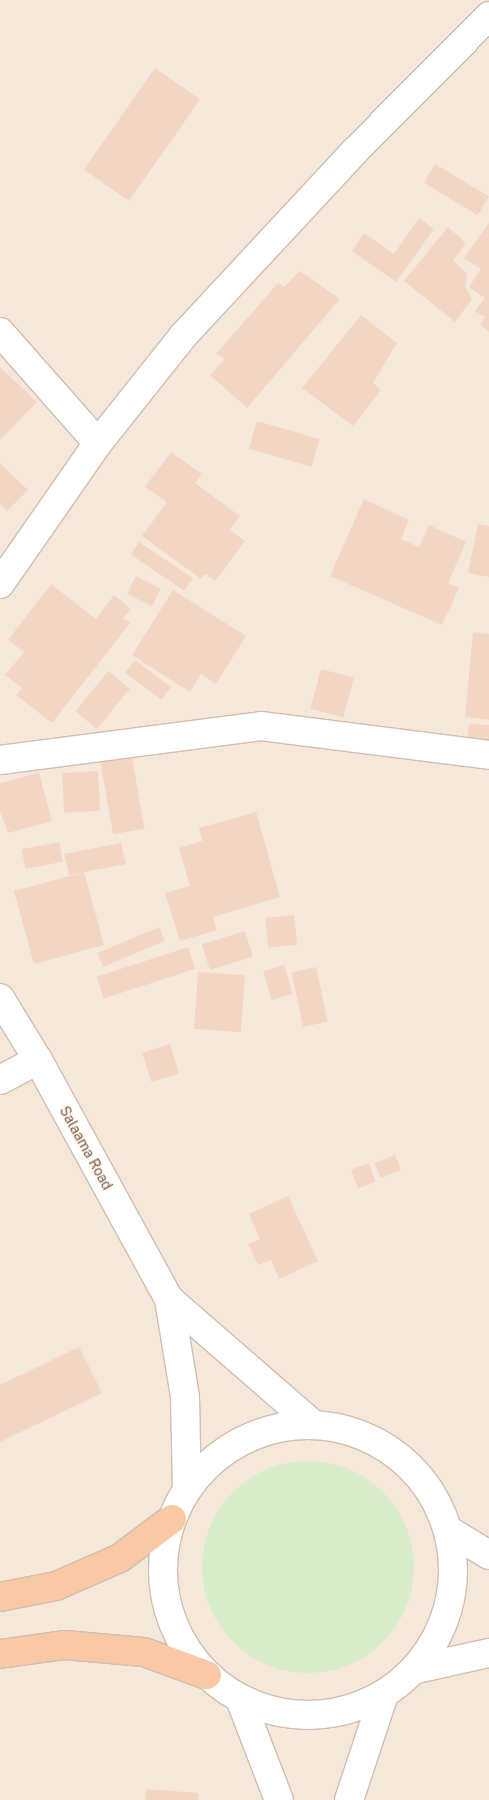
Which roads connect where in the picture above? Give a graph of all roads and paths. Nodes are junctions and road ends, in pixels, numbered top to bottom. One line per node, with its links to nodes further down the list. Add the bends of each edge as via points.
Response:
1 (489, 16): 3 (main road, via 356,151 184,336)
2 (0, 332): 3 (main road)
3 (98, 443): 4 (main road)
4 (0, 584)
5 (489, 755): 6 (main road, via 261,726)
6 (0, 760)
7 (0, 998): 8 (main road, Salaama Road)
8 (38, 1060): 9 (main road); 10 (main road, Salaama Road)
9 (0, 1080)
10 (169, 1300): 11 (main road, Salaama Road); 12 (main road, Salaama Road, via 185,1397)
11 (314, 1425): 12 (main road, via 285,1427 256,1435 229,1448); 14 (main road, via 359,1434 398,1456 430,1489)
12 (187, 1489): 13 (main road)
13 (172, 1519): 16 (highway, via 120,1558 56,1586); 20 (main road, via 162,1560 166,1602 181,1641)
14 (448, 1530): 15 (main road); 19 (main road, via 454,1567 451,1603 437,1638)
15 (489, 1555)
16 (0, 1597)
17 (489, 1653): 19 (main road)
18 (0, 1654): 20 (highway, via 66,1645 134,1651)
19 (416, 1669): 21 (main road)
20 (206, 1675): 22 (main road)
21 (384, 1694): 22 (main road, via 350,1710 313,1716 276,1712); 24 (main road)
22 (240, 1699): 23 (main road)
23 (279, 1800)
24 (349, 1800)

